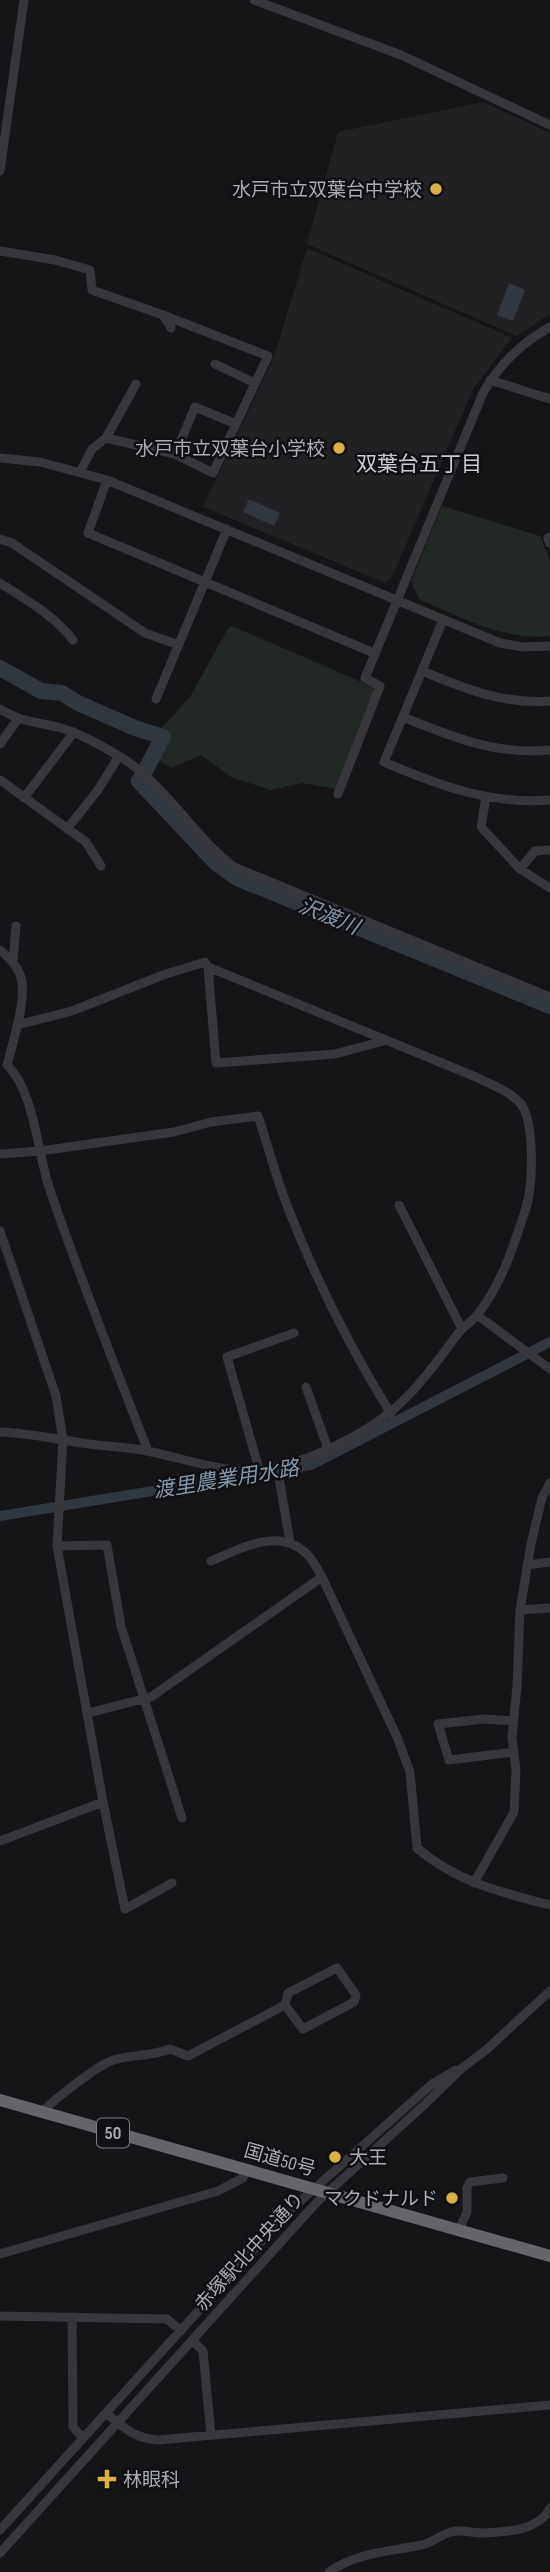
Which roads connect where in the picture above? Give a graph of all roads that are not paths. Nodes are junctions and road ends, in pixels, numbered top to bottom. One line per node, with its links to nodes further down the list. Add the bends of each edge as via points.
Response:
1 (24, 0): 4 (street)
2 (254, 0): 3 (street, via 401,55)
3 (550, 125)
4 (0, 171)
5 (0, 251): 6 (street, via 90,270 92,290)
6 (163, 314): 8 (street); 11 (street, via 268,356)
7 (550, 327): 10 (street, via 521,346)
8 (171, 328)
9 (215, 364): 11 (street)
10 (490, 380): 13 (street); 26 (street)
11 (255, 383): 14 (street)
12 (136, 384): 15 (street)
13 (550, 399)
14 (236, 424): 16 (street, via 195,407); 16 (street, via 213,473)
15 (106, 438): 16 (street); 18 (street, via 92,449)
16 (175, 454)
17 (0, 458): 18 (street)
18 (80, 472): 19 (street)
19 (107, 480): 20 (street); 25 (street, via 88,533)
20 (227, 529): 25 (street); 26 (street)
21 (550, 537): 23 (street)
22 (0, 539): 29 (street, via 145,633)
23 (550, 543)
24 (0, 583): 28 (street, via 37,607)
25 (205, 583): 29 (street); 31 (street)
26 (397, 601): 27 (street); 31 (street)
27 (443, 620): 30 (street, via 500,643); 32 (street)
28 (73, 640)
29 (179, 645): 33 (street)
30 (550, 646)
31 (374, 653): 43 (street, via 365,678 380,686)
32 (422, 671): 34 (street, via 503,699); 36 (street)
33 (156, 699)
34 (550, 701)
35 (0, 709): 37 (street)
36 (403, 717): 40 (street, via 486,746); 44 (street, via 384,762 431,782)
37 (18, 719): 38 (street); 39 (street)
38 (74, 732): 41 (street); 45 (street)
39 (0, 744)
40 (550, 750)
41 (119, 756): 47 (street); 56 (street, via 145,775 234,867)
42 (0, 780): 45 (street)
43 (338, 794)
44 (486, 797): 46 (street); 50 (street, via 481,827)
45 (24, 798): 47 (street)
46 (550, 800)
47 (67, 829): 49 (street, via 86,842)
48 (550, 850): 50 (street, via 535,851)
49 (101, 866)
50 (520, 869): 51 (street)
51 (550, 888)
52 (16, 926): 54 (street)
53 (0, 950): 54 (street)
54 (13, 962): 57 (street, via 22,980)
55 (208, 967): 57 (street, via 205,962 72,1012); 58 (street); 58 (street, via 216,1063 335,1054)
56 (550, 997)
57 (17, 1025): 59 (street)
58 (387, 1040): 64 (street, via 476,1077 523,1107 530,1144 529,1198 505,1268)
59 (4, 1066): 60 (street, via 14,1072 25,1096)
60 (40, 1152): 61 (street); 69 (street, via 258,1116 310,1260); 73 (street, via 81,1281)
61 (0, 1154)
62 (399, 1205): 65 (street)
63 (0, 1231): 71 (street, via 56,1396)
64 (477, 1315): 65 (street); 67 (street)
65 (462, 1329): 69 (street, via 415,1391)
66 (294, 1333): 74 (street, via 227,1357)
67 (550, 1369)
68 (306, 1387): 72 (street)
69 (391, 1414): 72 (street)
70 (0, 1433): 71 (street)
71 (64, 1440): 73 (street); 78 (street)
72 (328, 1450): 75 (street)
73 (148, 1451): 74 (street, via 235,1470)
74 (259, 1469): 75 (street)
75 (277, 1470): 77 (street)
76 (550, 1483): 81 (street, via 542,1498)
77 (290, 1542): 79 (street, via 248,1544); 82 (street, via 307,1554)
78 (57, 1546): 85 (street, via 107,1545 121,1626); 86 (street)
79 (211, 1561)
80 (550, 1562): 81 (street)
81 (527, 1565): 84 (street)
82 (322, 1577): 85 (street); 93 (street, via 410,1772 417,1848)
83 (550, 1608): 84 (street)
84 (520, 1610): 87 (street)
85 (144, 1699): 86 (street); 90 (street)
86 (88, 1713): 89 (street)
87 (513, 1721): 88 (street); 88 (street, via 438,1724 449,1760)
88 (514, 1752): 93 (street, via 514,1812)
89 (103, 1802): 91 (street); 92 (street, via 125,1909)
90 (182, 1818)
91 (0, 1841)
92 (172, 1883)
93 (474, 1883): 94 (street)
94 (550, 1905)
95 (550, 1991): 101 (street, 赤塚駅北中央通り, via 486,2050 432,2084)
96 (285, 2005): 96 (street, via 288,1993 337,1968 356,1995 354,2002 303,2029); 98 (street, via 188,2056 170,2049 111,2061)
97 (0, 2100): 98 (highway, 国道50号 / 50)
98 (41, 2113): 99 (highway, 国道50号 / 50)
99 (245, 2169): 101 (highway, 国道50号 / 50); 103 (street, via 243,2178 205,2195)
100 (503, 2178): 102 (street, via 470,2182 467,2212)
101 (321, 2191): 102 (highway, 国道50号 / 50); 105 (street, 赤塚駅北中央通り, via 287,2213); 106 (street, 赤塚駅北中央通り)
102 (459, 2230): 104 (highway, 国道50号 / 50)
103 (0, 2254)
104 (550, 2256)
105 (209, 2299): 106 (street); 109 (street, 赤塚駅北中央通り)
106 (220, 2310): 110 (street, 赤塚駅北中央通り)
107 (0, 2316): 108 (street)
108 (72, 2317): 109 (street, via 167,2319); 115 (street, via 73,2427)
109 (181, 2331): 112 (street, 赤塚駅北中央通り)
110 (192, 2340): 113 (street, 赤塚駅北中央通り); 114 (street, via 203,2351)
111 (550, 2405): 114 (street)
112 (106, 2413): 113 (street); 115 (street, 赤塚駅北中央通り)
113 (118, 2422): 114 (street, via 147,2440); 118 (street, 赤塚駅北中央通り)
114 (211, 2435)
115 (83, 2438): 117 (street, 赤塚駅北中央通り)
116 (549, 2516): 119 (street, via 535,2526 484,2533 452,2531 424,2545 382,2550)
117 (0, 2530)
118 (0, 2553)
119 (335, 2570)

